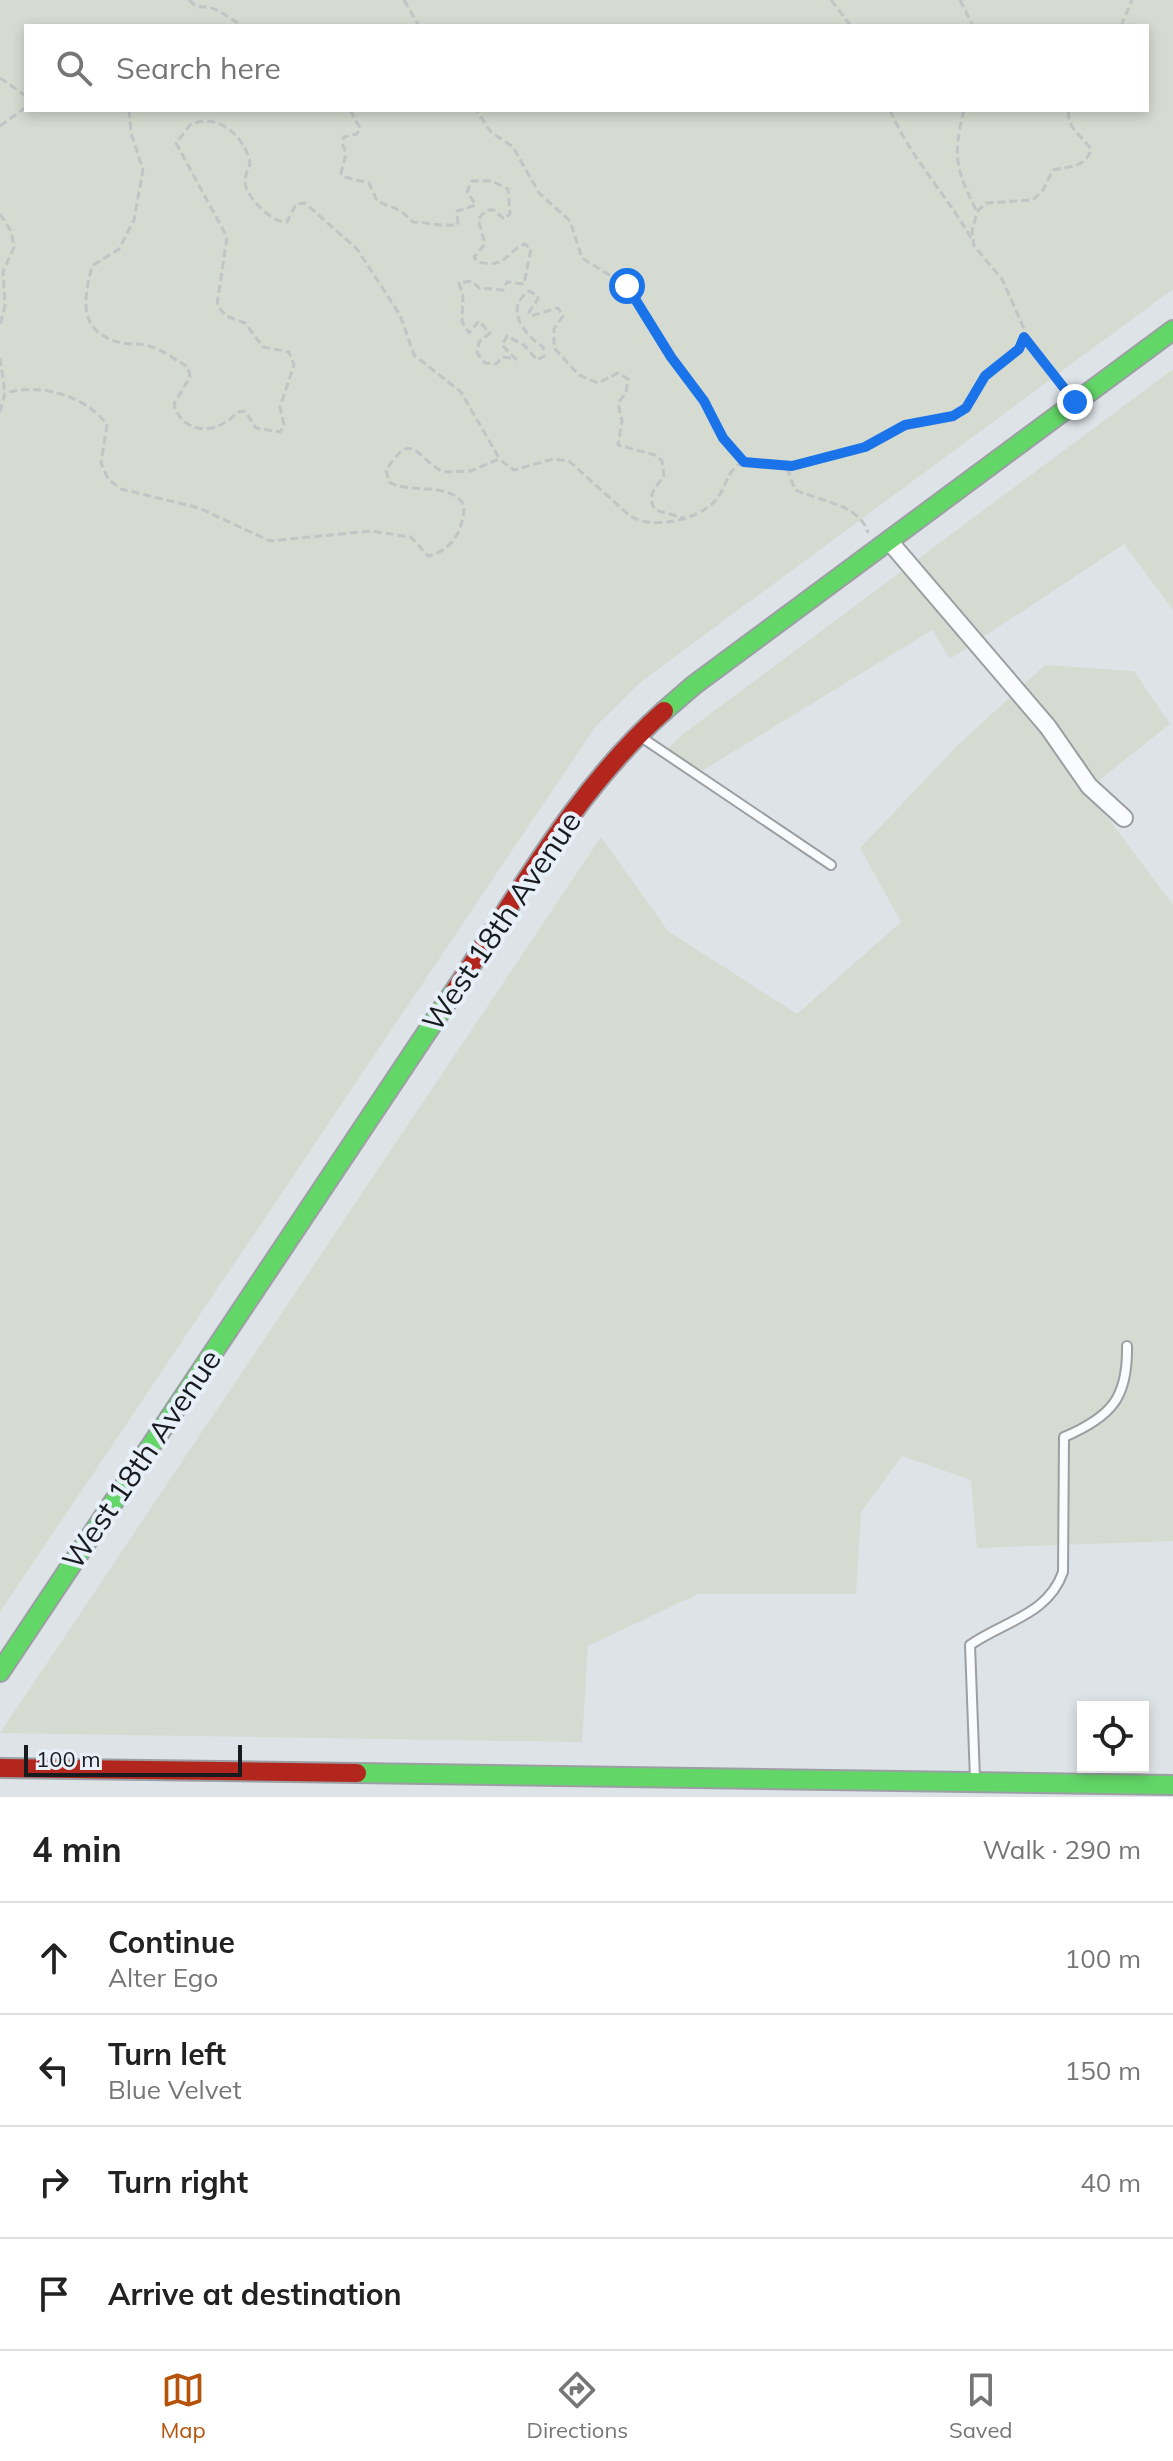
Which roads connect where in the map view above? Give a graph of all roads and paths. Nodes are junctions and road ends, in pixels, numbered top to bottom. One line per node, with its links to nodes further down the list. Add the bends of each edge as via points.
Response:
1 (189, 0): 6 (path, via 197,7 224,11)
2 (404, 0): 7 (path)
3 (831, 0): 8 (path)
4 (960, 0): 9 (path)
5 (1132, 0): 10 (path)
6 (241, 24)
7 (418, 24)
8 (849, 24)
9 (972, 24)
10 (1122, 24)
11 (0, 78): 12 (path)
12 (24, 95)
13 (24, 108): 20 (path)
14 (129, 112): 31 (path, via 143,170 134,220 119,249 92,266 85,311 92,329 119,343 156,348 188,367 190,377 174,404 181,419 212,429 245,411 256,428 280,432 280,407 294,365 289,352 263,347 245,323 226,316 217,305 227,237 176,143 190,125 212,121 230,130 246,152 247,191 276,221 287,222 296,204 305,203 350,242 400,315 414,355 461,392)
15 (351, 112): 34 (path, via 360,128 344,137 341,173 363,178 377,201 413,222 458,224 457,211 476,205 467,192 472,181 492,181 508,189 510,214 504,219 487,210 478,219 485,244 474,257 492,266 525,244 531,249 527,278 524,284 507,282 503,290 479,288 472,281 459,283 462,322 469,333 479,321 490,333 479,342 477,353 485,363 516,359 502,345 507,336 537,360 544,356 543,347 519,324 522,296 529,291 537,295 531,316 558,308 563,316 554,329 554,348 579,375 598,383 618,373 628,379 618,403 618,445 662,461 664,477 650,502 655,510)
16 (477, 112): 32 (path, via 491,132 513,147 539,193 570,221 582,258 627,286 723,438)
17 (891, 112): 23 (path, via 907,145)
18 (963, 112): 21 (path, via 956,165)
19 (1069, 112): 21 (path, via 1076,134 1091,149 1087,158 1072,168 1053,170 1033,200 992,201)
20 (0, 126)
21 (977, 212): 23 (path)
22 (0, 214): 24 (path, via 14,247 3,272)
23 (972, 240): 26 (path, via 1002,279)
24 (0, 325)
25 (1173, 330): 29 (street, West 18th Avenue)
26 (1024, 337): 29 (path); 33 (path, via 1019,349 985,376 960,413 905,425 865,447)
27 (0, 358): 28 (path)
28 (5, 393): 30 (path); 31 (path, via 26,389 82,402 107,425 101,463 114,485 207,511 270,541 371,531 404,535 425,555 436,555 456,537 464,505 446,491 389,482 386,470 397,453 417,449 443,472 471,471)
29 (1075, 402): 35 (street, West 18th Avenue)
30 (0, 412)
31 (499, 459): 34 (path, via 514,470 553,459 569,461 637,520)
32 (744, 462): 33 (path); 34 (path, via 733,468 715,502)
33 (787, 467): 35 (path, via 795,490 853,511)
34 (688, 519)
35 (881, 546): 36 (street, West 18th Avenue); 37 (street, via 1048,727 1089,786)
36 (637, 733): 38 (lane); 40 (street, West 18th Avenue, via 570,817)
37 (1124, 818)
38 (831, 865)
39 (1127, 1346): 42 (lane, via 1123,1389 1113,1407 1090,1426 1064,1437 1063,1572 1056,1593 1036,1610 970,1645)
40 (0, 1672)
41 (0, 1768): 42 (street)
42 (975, 1783): 43 (street)
43 (1173, 1785)

